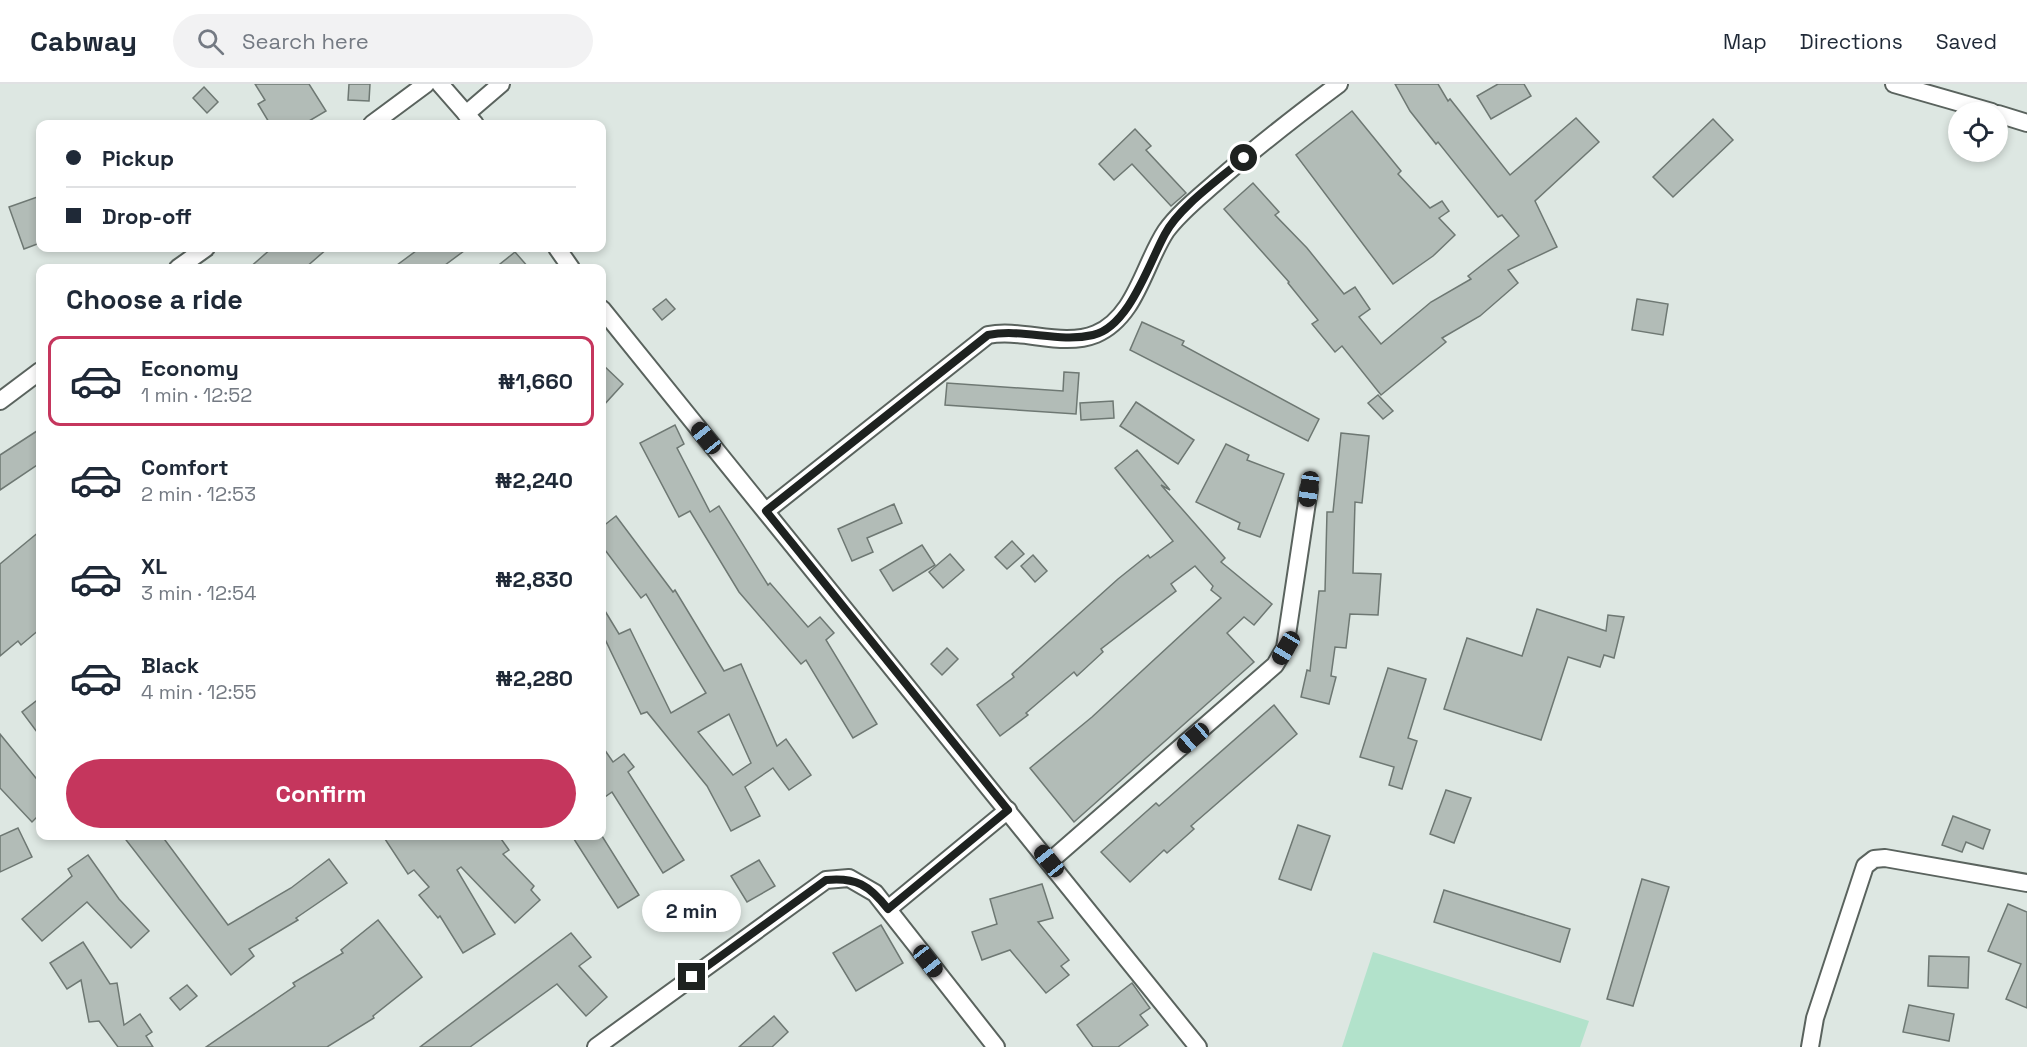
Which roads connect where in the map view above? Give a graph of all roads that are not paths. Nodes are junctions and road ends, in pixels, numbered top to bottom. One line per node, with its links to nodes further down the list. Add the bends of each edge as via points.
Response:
1 (426, 84): 9 (street)
2 (440, 84): 8 (street)
3 (501, 84): 8 (street)
4 (1339, 84): 17 (street, via 1261,143 1194,202 1167,231 1131,302 1110,327 1093,335 1055,338 988,335)
5 (1894, 84): 6 (street)
6 (1957, 102)
7 (2008, 117): 10 (street)
8 (470, 119)
9 (377, 120)
10 (2027, 123)
11 (200, 252): 12 (street)
12 (184, 264)
13 (606, 314): 17 (street)
14 (36, 374): 15 (street)
15 (0, 401)
16 (1309, 489): 19 (street, via 1286,648 1275,665)
17 (766, 511): 18 (street)
18 (1008, 810): 19 (street); 21 (street)
19 (1049, 861): 24 (street)
20 (2027, 883): 25 (street, via 1874,859 1865,866 1815,1018)
21 (888, 909): 22 (street, via 875,893 849,878 826,880); 23 (street)
22 (596, 1047)
23 (996, 1047)
24 (1198, 1047)
25 (1810, 1047)

